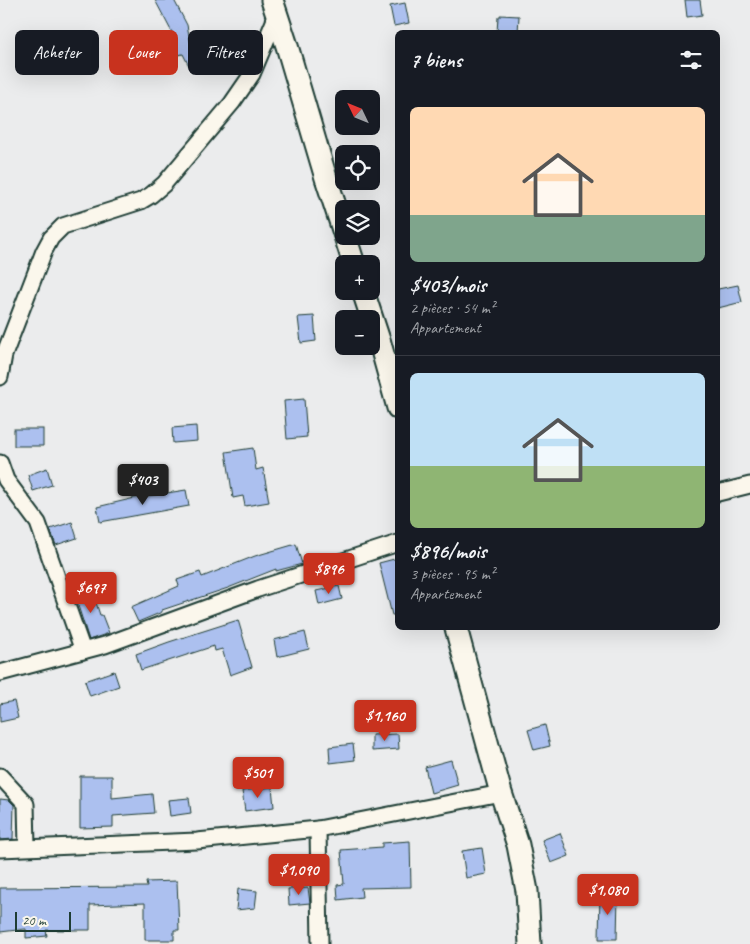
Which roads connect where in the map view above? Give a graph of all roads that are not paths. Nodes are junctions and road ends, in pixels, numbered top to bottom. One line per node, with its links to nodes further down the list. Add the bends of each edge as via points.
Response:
1 (274, 8): 2 (street); 4 (street, via 252,74 164,184 142,201 63,226 51,238 4,355)
2 (335, 206)
3 (366, 300): 5 (street)
4 (0, 376)
5 (395, 397)
6 (0, 463): 11 (street, via 6,480 38,523)
7 (750, 485): 8 (street)
8 (720, 492)
9 (395, 544): 11 (street, via 258,588)
10 (457, 630): 14 (street)
11 (83, 651): 12 (street)
12 (0, 674)
13 (0, 776): 16 (street, via 26,804)
14 (501, 793): 15 (street); 19 (street, via 518,845 527,891)
15 (318, 829): 16 (street, via 197,841); 18 (street)
16 (27, 847): 17 (street)
17 (0, 848)
18 (320, 944)
19 (530, 944)

